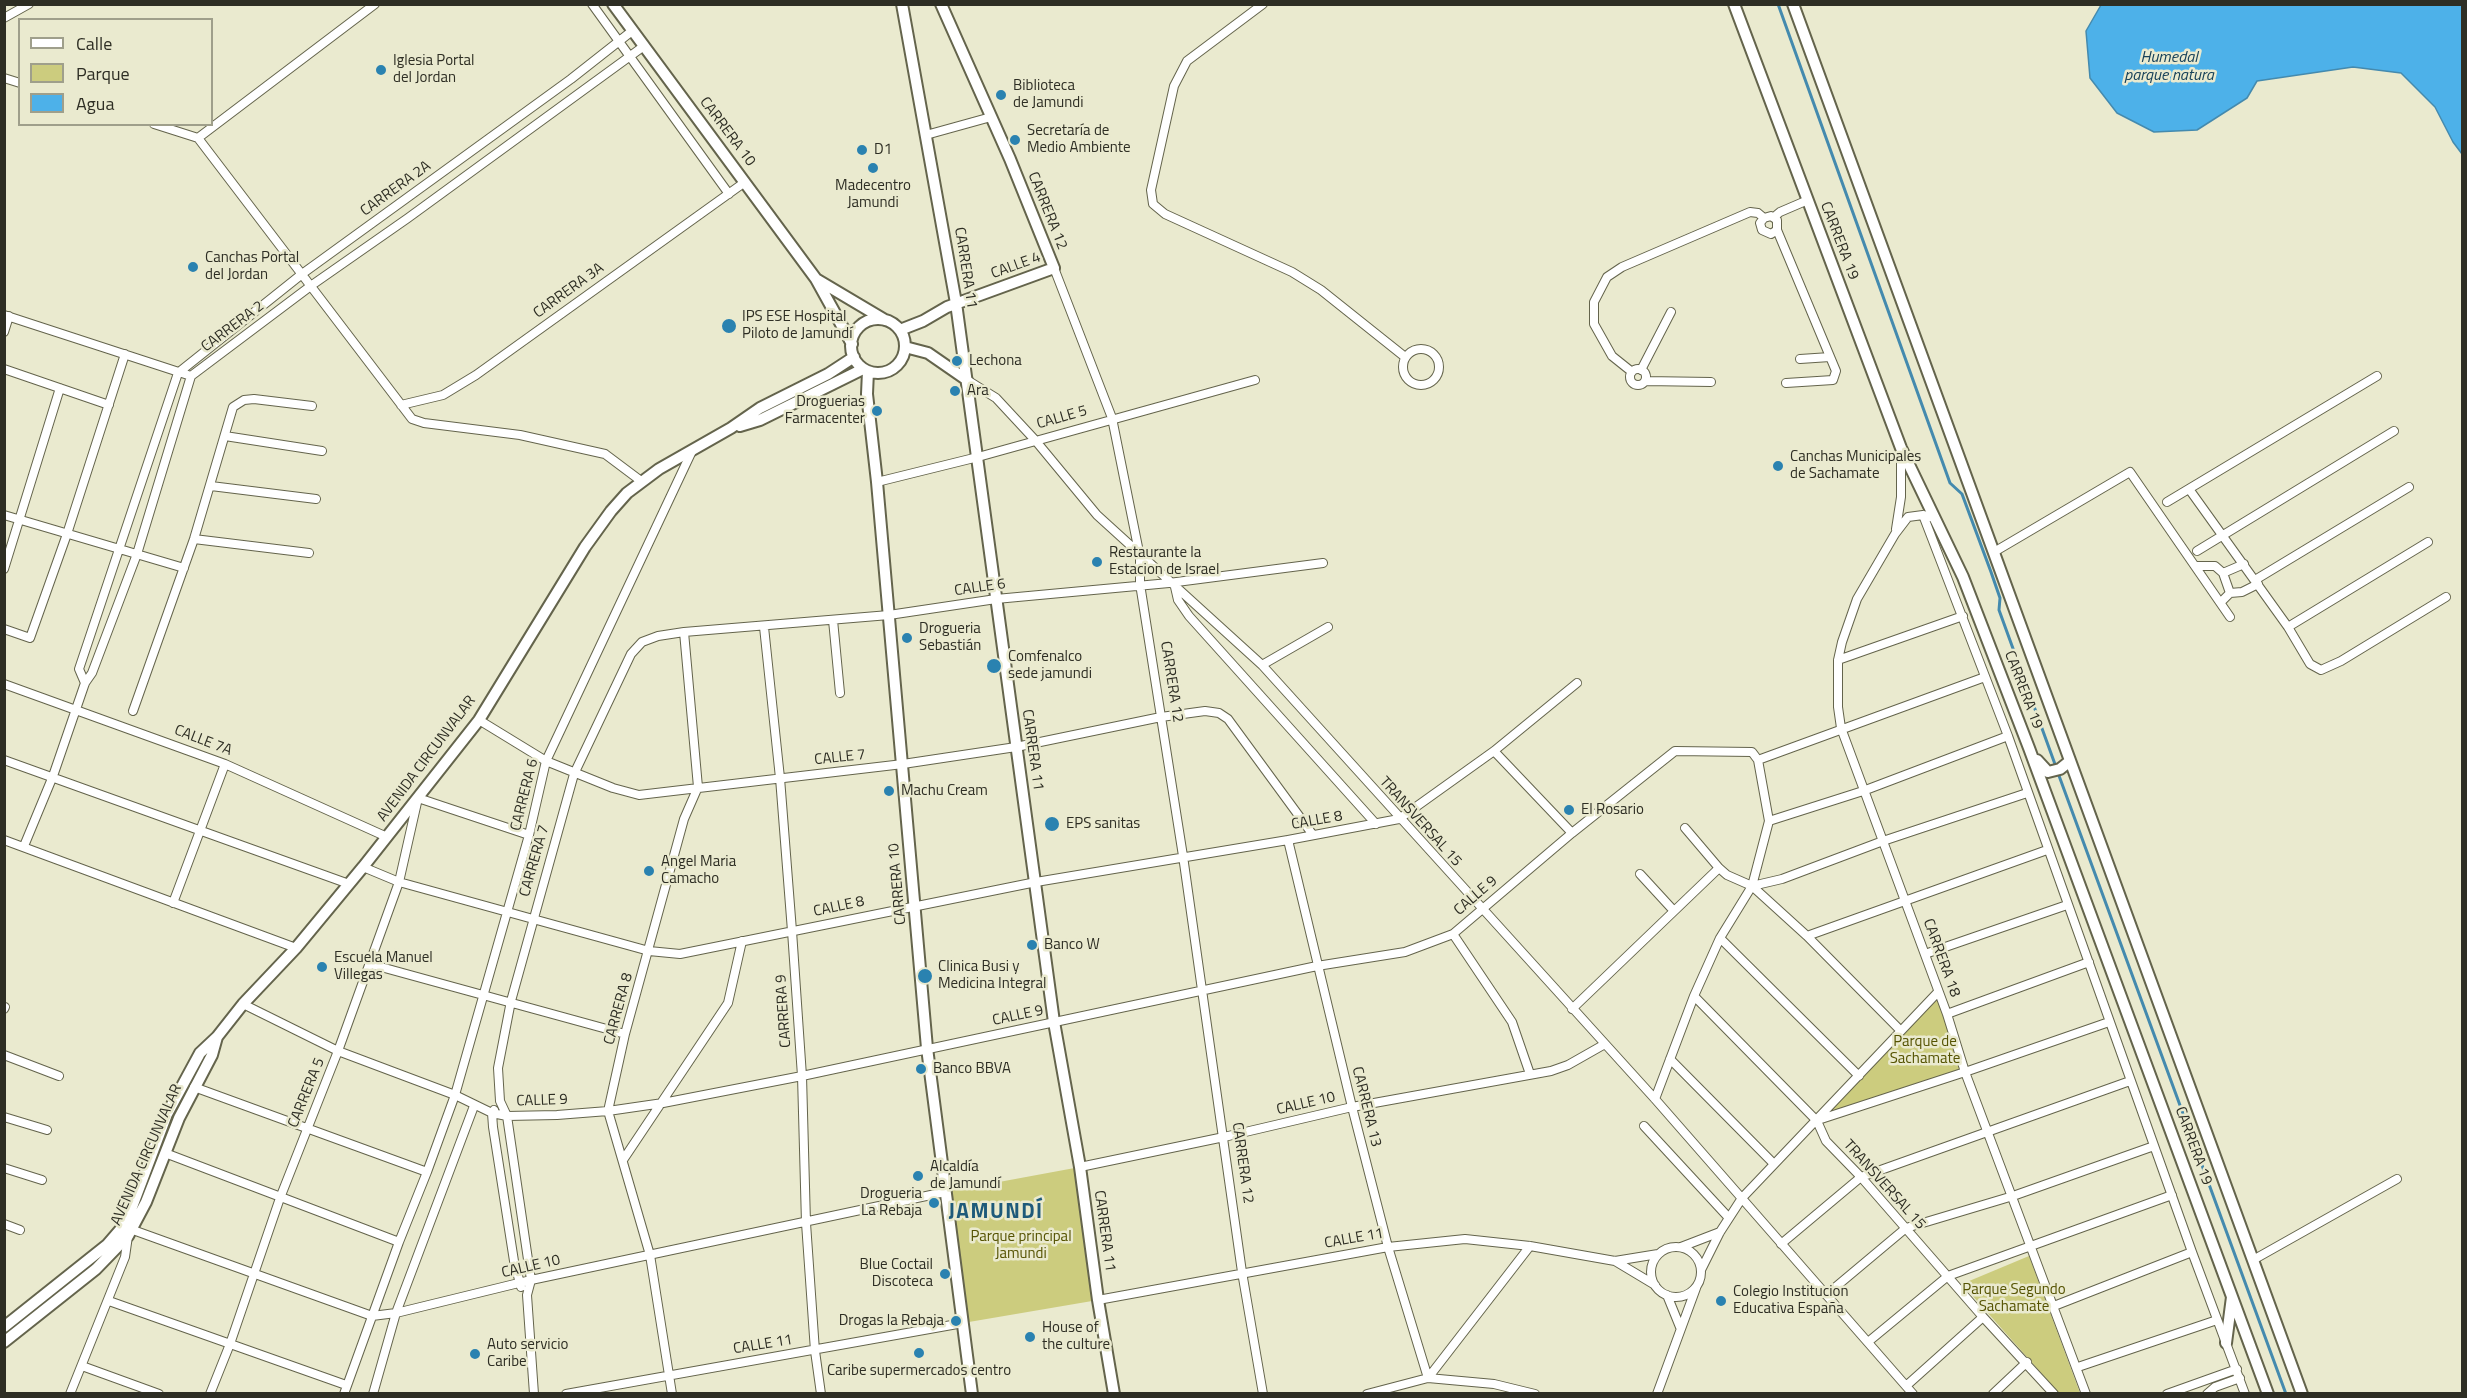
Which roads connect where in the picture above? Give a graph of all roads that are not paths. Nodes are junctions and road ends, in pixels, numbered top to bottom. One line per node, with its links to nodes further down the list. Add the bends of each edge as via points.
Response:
1 (9, 4): 11 (street)
2 (29, 4): 11 (street)
3 (375, 4): 20 (street)
4 (592, 4): 14 (street)
5 (613, 4): 13 (main road, CARRERA 10)
6 (902, 4): 19 (main road, CARRERA 11)
7 (941, 4): 17 (main road, CARRERA 12)
8 (1263, 4): 40 (street, via 1187,61 1174,86 1151,190 1153,204 1165,214 1302,278)
9 (1734, 4): 23 (main road, CARRERA 19)
10 (1793, 4): 86 (main road, CARRERA 19)
11 (13, 13): 12 (street)
12 (4, 18)
13 (632, 31): 14 (street, CARRERA 2A); 15 (main road, CARRERA 10)
14 (619, 41): 16 (street); 28 (street, CARRERA 2A)
15 (644, 46): 16 (street, CARRERA 2); 21 (main road, CARRERA 10)
16 (630, 57): 22 (street); 30 (street, CARRERA 2)
17 (991, 117): 19 (street); 27 (main road, CARRERA 12)
18 (160, 126): 20 (street)
19 (926, 135): 31 (main road, CARRERA 11)
20 (198, 138): 28 (street)
21 (745, 182): 22 (street, CARRERA 3A); 29 (main road, CARRERA 10)
22 (729, 194): 58 (street, CARRERA 3A, via 476,375 443,394)
23 (1808, 200): 25 (street); 64 (main road, CARRERA 19)
24 (1764, 218): 25 (street); 26 (street, via 1760,223 1762,230 1771,234); 47 (street, via 1750,212 1622,267 1608,277 1594,302 1594,324 1612,356)
25 (1774, 218): 26 (street)
26 (1777, 230): 41 (street)
27 (1054, 268): 31 (main road, CALLE 4); 60 (street, CARRERA 12)
28 (303, 274): 30 (street); 46 (street, CARRERA 2A)
29 (816, 279): 34 (main road, CARRERA 10); 37 (main road, CARRERA 10)
30 (312, 285): 48 (street, CARRERA 2); 58 (street)
31 (956, 303): 36 (main road, CALLE 4, via 923,321); 50 (main road, CARRERA 11)
32 (1671, 312): 45 (street)
33 (7, 315): 35 (street); 38 (street)
34 (885, 320): 36 (main road); 37 (main road, via 859,327)
35 (4, 332)
36 (903, 339): 44 (main road, via 904,356 893,369 876,373); 50 (main road)
37 (852, 344): 39 (main road)
38 (125, 354): 46 (street); 57 (street)
39 (854, 357): 44 (main road); 56 (main road, AVENIDA CIRCUNVALAR)
40 (1405, 357): 40 (street, via 1404,374 1418,385 1434,380 1439,372 1436,355 1429,349 1420,348)
41 (1830, 357): 42 (street); 54 (street, via 1836,371 1833,380)
42 (1800, 359)
43 (4, 369): 55 (street)
44 (866, 370): 56 (main road, AVENIDA CIRCUNVALAR); 69 (main road, CARRERA 10)
45 (1641, 370): 47 (street); 52 (street)
46 (178, 372): 48 (street); 84 (street)
47 (1632, 372): 52 (street, via 1630,379 1634,384)
48 (191, 376): 88 (street)
49 (2377, 376): 72 (street)
50 (967, 380): 63 (street, via 996,398); 67 (main road, CARRERA 11)
51 (1255, 380): 60 (street, CALLE 5)
52 (1645, 381): 53 (street)
53 (1711, 382)
54 (1786, 383)
55 (60, 388): 57 (street); 78 (street)
56 (810, 389): 66 (main road, AVENIDA CIRCUNVALAR, via 760,408)
57 (110, 405): 79 (street)
58 (401, 405): 68 (street, via 412,419 424,423 520,435 605,454)
59 (312, 406): 62 (street, via 244,400 233,407)
60 (1112, 418): 63 (street, CALLE 5); 89 (street, CARRERA 12)
61 (2394, 431): 81 (street)
62 (225, 436): 65 (street); 70 (street)
63 (1035, 440): 67 (street, CALLE 5); 89 (street, via 1096,515)
64 (1901, 448): 77 (main road, CARRERA 19); 80 (street, CARRERA 18, via 1901,504)
65 (322, 451)
66 (692, 451): 68 (main road, AVENIDA CIRCUNVALAR); 131 (street, CARRERA 6)
67 (978, 457): 69 (street, CALLE 5); 101 (main road, CARRERA 11)
68 (641, 482): 123 (main road, AVENIDA CIRCUNVALAR, via 611,511 585,547)
69 (877, 482): 103 (main road, CARRERA 10)
70 (211, 486): 73 (street); 82 (street)
71 (2409, 487): 96 (street)
72 (2189, 489): 74 (street); 81 (street)
73 (316, 499)
74 (2167, 502)
75 (1923, 515): 77 (street); 80 (street, CARRERA 18, via 1908,518); 104 (street, CARRERA 19)
76 (4, 516): 78 (street)
77 (1935, 518): 127 (main road, CARRERA 19, via 1963,577)
78 (21, 520): 79 (street); 94 (street)
79 (67, 534): 84 (street); 110 (street, via 30,639)
80 (1895, 534): 113 (street, CARRERA 18, via 1857,599)
81 (2223, 535): 85 (street); 91 (street)
82 (194, 539): 87 (street); 93 (street)
83 (2428, 542): 109 (street)
84 (120, 549): 88 (street); 116 (street, via 79,669)
85 (2197, 551)
86 (1994, 552): 92 (street, via 2130,472); 134 (main road, CARRERA 19)
87 (309, 553)
88 (136, 554): 93 (street); 116 (street, via 92,674)
89 (1140, 557): 97 (street, CARRERA 12); 98 (street, TRANSVERSAL 15)
90 (1323, 563): 98 (street, CALLE 6)
91 (2244, 564): 95 (street); 96 (street)
92 (2195, 566): 95 (street, via 2215,566); 102 (street)
93 (184, 568): 121 (street)
94 (4, 569)
95 (2223, 573): 99 (street)
96 (2257, 582): 99 (street, via 2242,592); 109 (street)
97 (1140, 584): 98 (street, CALLE 6); 101 (street, CALLE 6); 122 (street, CARRERA 12)
98 (1172, 585): 114 (street, TRANSVERSAL 15); 144 (street, via 1190,616)
99 (2230, 593): 102 (street)
100 (2446, 597): 109 (street, via 2320,670 2310,664)
101 (996, 599): 103 (street, CALLE 6); 126 (main road, CARRERA 11)
102 (2221, 602): 105 (street)
103 (889, 615): 106 (street, CALLE 6); 133 (main road, CARRERA 10)
104 (1963, 616): 113 (street); 115 (street, CARRERA 19)
105 (2230, 616)
106 (833, 620): 107 (street, CALLE 6); 119 (street)
107 (764, 627): 111 (street, CALLE 6); 137 (street, CARRERA 9)
108 (1328, 627): 114 (street)
109 (2288, 627)
110 (4, 629)
111 (684, 632): 112 (street, CALLE 6); 138 (street, CARRERA 8)
112 (642, 642): 135 (street, CARRERA 7, via 632,654)
113 (1838, 660): 124 (street, CARRERA 18)
114 (1262, 665): 142 (street, TRANSVERSAL 15)
115 (1985, 677): 124 (street); 125 (street, CARRERA 19)
116 (85, 683): 120 (street)
117 (1577, 683): 128 (street)
118 (4, 684): 120 (street, CALLE 7A)
119 (840, 693)
120 (77, 709): 132 (street, CALLE 7A); 136 (street)
121 (133, 711)
122 (1161, 717): 126 (street, CALLE 7); 149 (street, CALLE 7, via 1205,711 1228,719); 156 (street, CARRERA 12)
123 (479, 720): 131 (street, CALLE 7); 141 (main road, AVENIDA CIRCUNVALAR)
124 (1841, 728): 130 (street); 139 (street, CARRERA 18)
125 (2008, 736): 139 (street); 140 (street, CARRERA 19)
126 (1016, 747): 133 (street, CALLE 7); 161 (main road, CARRERA 11)
127 (2030, 748): 134 (main road, via 2048,772); 265 (main road, CARRERA 19)
128 (1494, 751): 142 (street); 147 (street)
129 (4, 760): 136 (street)
130 (1758, 760): 143 (street); 147 (street, CALLE 9, via 1752,752 1675,751)
131 (546, 761): 135 (street, CALLE 7); 148 (street, CARRERA 6)
132 (225, 764): 146 (street); 150 (street, CALLE 7A)
133 (903, 764): 137 (street, CALLE 7); 166 (main road, CARRERA 10)
134 (2067, 764): 255 (main road, CARRERA 19)
135 (574, 774): 138 (street, CALLE 7, via 639,795); 171 (street, CARRERA 7)
136 (53, 776): 146 (street); 154 (street)
137 (780, 778): 138 (street, CALLE 7); 172 (street, CARRERA 9)
138 (698, 787): 178 (street, CARRERA 8, via 684,819)
139 (1863, 790): 143 (street); 153 (street, CARRERA 18)
140 (2027, 793): 153 (street); 155 (street, CARRERA 19)
141 (418, 798): 148 (street); 150 (main road, AVENIDA CIRCUNVALAR); 160 (street, CARRERA 5)
142 (1399, 819): 144 (street, CALLE 8); 168 (street, TRANSVERSAL 15)
143 (1770, 821): 163 (street)
144 (1376, 824): 149 (street, CALLE 8)
145 (1685, 828): 158 (street)
146 (201, 830): 162 (street); 165 (street)
147 (1572, 833): 168 (street, CALLE 9)
148 (529, 835): 170 (street, CARRERA 6)
149 (1313, 835): 152 (street, CALLE 8)
150 (387, 837): 157 (main road, AVENIDA CIRCUNVALAR)
151 (4, 840): 154 (street)
152 (1288, 840): 156 (street, CALLE 8); 182 (street, CARRERA 13)
153 (1883, 840): 163 (street, via 1782,879); 164 (street, CARRERA 18)
154 (24, 846): 165 (street)
155 (2047, 850): 164 (street); 167 (street, CARRERA 19)
156 (1183, 856): 161 (street, CALLE 8); 183 (street, CARRERA 12)
157 (363, 867): 160 (street, CALLE 8); 162 (main road, AVENIDA CIRCUNVALAR)
158 (1719, 868): 163 (street); 169 (street)
159 (1640, 874): 169 (street)
160 (399, 882): 170 (street, CALLE 8); 181 (street, CARRERA 5)
161 (1036, 882): 166 (street, CALLE 8); 191 (main road, CARRERA 11)
162 (349, 884): 177 (main road, AVENIDA CIRCUNVALAR)
163 (1752, 886): 174 (street); 175 (street)
164 (1905, 899): 174 (street); 179 (street, CARRERA 18)
165 (173, 903): 177 (street)
166 (915, 905): 172 (street, CALLE 8); 197 (main road, CARRERA 10)
167 (2067, 905): 179 (street); 180 (street, CARRERA 19)
168 (1481, 909): 173 (street, CALLE 9); 189 (street, TRANSVERSAL 15)
169 (1674, 911): 189 (street)
170 (508, 912): 171 (street, CALLE 8); 185 (street, CARRERA 6)
171 (532, 918): 178 (street, CALLE 8); 187 (street, CARRERA 7)
172 (792, 931): 176 (street, CALLE 8); 204 (street, CARRERA 9)
173 (1453, 934): 182 (street, CALLE 9, via 1405,952); 202 (street, via 1512,1022)
174 (1807, 936): 193 (street)
175 (1720, 938): 186 (street); 205 (street)
176 (742, 941): 178 (street, CALLE 8, via 680,954); 211 (street, via 728,1003)
177 (296, 948): 188 (main road, AVENIDA CIRCUNVALAR)
178 (649, 951): 194 (street, CARRERA 8)
179 (1925, 954): 184 (street, CARRERA 18)
180 (2090, 962): 190 (street); 192 (street, CARRERA 19)
181 (370, 964): 185 (street); 198 (street, CARRERA 5)
182 (1317, 966): 183 (street, CALLE 9); 213 (street, CARRERA 13)
183 (1200, 990): 191 (street, CALLE 9); 223 (street, CARRERA 12)
184 (1938, 992): 190 (street, CARRERA 18); 193 (street)
185 (485, 995): 187 (street); 208 (street, CARRERA 6)
186 (1694, 996): 200 (street); 218 (street, TRANSVERSAL 15)
187 (511, 1001): 194 (street); 210 (street, CARRERA 7, via 498,1068)
188 (243, 1004): 195 (main road, AVENIDA CIRCUNVALAR); 198 (street, CALLE 9)
189 (1572, 1009): 196 (street, TRANSVERSAL 15)
190 (1947, 1014): 201 (street, CARRERA 18)
191 (1054, 1022): 197 (street, CALLE 9); 228 (main road, CARRERA 11)
192 (2109, 1022): 201 (street); 206 (street, CARRERA 19)
193 (1900, 1030): 205 (street)
194 (625, 1034): 214 (street, CARRERA 8)
195 (218, 1037): 207 (main road, AVENIDA CIRCUNVALAR); 277 (main road, AVENIDA CIRCUNVALAR, via 200,1053 167,1114 126,1223 107,1245)
196 (1605, 1044): 202 (street, CALLE 10, via 1568,1065); 209 (street, TRANSVERSAL 15)
197 (927, 1048): 204 (street, CALLE 9); 234 (main road, CARRERA 10)
198 (338, 1051): 208 (street, CALLE 9); 220 (street, CARRERA 5)
199 (4, 1055): 203 (street)
200 (1670, 1059): 209 (street); 227 (street)
201 (1965, 1072): 218 (street); 222 (street, CARRERA 18)
202 (1530, 1074): 213 (street, CALLE 10)
203 (59, 1076)
204 (802, 1076): 211 (street, CALLE 9); 240 (street, CARRERA 9)
205 (1859, 1076): 218 (street)
206 (2130, 1080): 222 (street); 224 (street, CARRERA 19)
207 (194, 1087): 220 (street); 225 (main road, AVENIDA CIRCUNVALAR)
208 (455, 1095): 212 (street, CALLE 9); 230 (street, CARRERA 6)
209 (1655, 1099): 238 (street, TRANSVERSAL 15)
210 (500, 1101): 215 (street); 216 (street, CARRERA 7)
211 (663, 1103): 214 (street, CALLE 9); 226 (street)
212 (474, 1106): 215 (street, CALLE 9); 272 (street)
213 (1352, 1107): 223 (street, CALLE 10); 250 (street, CARRERA 13)
214 (608, 1111): 216 (street, CALLE 9); 226 (street, CARRERA 8)
215 (492, 1113): 216 (street, CALLE 9); 262 (street)
216 (507, 1116): 261 (street, CARRERA 7)
217 (4, 1117): 221 (street)
218 (1816, 1120): 227 (street); 231 (street, TRANSVERSAL 15, via 1826,1141)
219 (1644, 1126): 239 (street)
220 (307, 1128): 230 (street); 237 (street, CARRERA 5)
221 (47, 1130)
222 (1989, 1130): 231 (street); 236 (street, CARRERA 18)
223 (1224, 1137): 228 (street, CALLE 10); 258 (street, CARRERA 12)
224 (2154, 1146): 235 (street, CARRERA 19); 236 (street)
225 (165, 1153): 237 (street); 245 (main road, AVENIDA CIRCUNVALAR)
226 (623, 1160): 254 (street, CARRERA 8)
227 (1774, 1164): 238 (street)
228 (1080, 1167): 269 (main road, CARRERA 11)
229 (4, 1168): 233 (street)
230 (428, 1172): 246 (street, CARRERA 6)
231 (1861, 1177): 242 (street, TRANSVERSAL 15); 247 (street)
232 (2397, 1179): 255 (street)
233 (42, 1180)
234 (945, 1192): 240 (street, CALLE 10); 276 (main road, CARRERA 10)
235 (2172, 1195): 249 (street); 252 (street, CARRERA 19)
236 (2013, 1196): 242 (street); 249 (street, CARRERA 18)
237 (280, 1198): 246 (street); 259 (street, CARRERA 5)
238 (1742, 1198): 239 (street); 247 (street, TRANSVERSAL 15)
239 (1729, 1218): 244 (street)
240 (806, 1222): 254 (street, CALLE 10); 283 (street, CARRERA 9)
241 (4, 1224): 243 (street)
242 (1906, 1228): 260 (street, TRANSVERSAL 15); 268 (street)
243 (20, 1230)
244 (1720, 1232): 251 (street); 257 (street)
245 (130, 1233): 259 (street, CALLE 10); 270 (street); 279 (main road, AVENIDA CIRCUNVALAR, via 96,1269)
246 (399, 1242): 273 (street, CARRERA 6)
247 (1781, 1245): 268 (street, TRANSVERSAL 15)
248 (1530, 1246): 250 (street, CALLE 11, via 1465,1239); 256 (street, CALLE 11); 289 (street)
249 (2032, 1246): 260 (street); 271 (street, CARRERA 18)
250 (1388, 1247): 258 (street, CALLE 11); 289 (street, CARRERA 13)
251 (1681, 1247): 253 (street); 257 (street, via 1695,1255)
252 (2192, 1252): 271 (street); 275 (street, CARRERA 19)
253 (1658, 1254): 256 (street, CALLE 11); 263 (street, via 1651,1269)
254 (650, 1255): 261 (street, CALLE 10); 288 (street, CARRERA 8)
255 (2253, 1260): 314 (main road, CARRERA 19)
256 (1615, 1261): 263 (street, CALLE 11)
257 (1701, 1270): 264 (street)
258 (1242, 1272): 269 (street, CALLE 11); 302 (street, CARRERA 12)
259 (254, 1275): 273 (street, CALLE 10); 282 (street, CARRERA 5)
260 (1948, 1276): 274 (street, TRANSVERSAL 15); 280 (street)
261 (531, 1280): 262 (street, CALLE 10); 266 (street, CARRERA 7)
262 (518, 1284): 266 (street); 272 (street, CALLE 10)
263 (1655, 1285): 267 (street)
264 (1697, 1286): 267 (street, via 1684,1295); 278 (street)
265 (2232, 1294): 281 (main road); 313 (main road, CARRERA 19)
266 (527, 1295): 296 (street, CARRERA 7)
267 (1667, 1295): 278 (street)
268 (1826, 1295): 280 (street, TRANSVERSAL 15)
269 (1098, 1300): 301 (main road, CARRERA 11)
270 (109, 1301): 282 (street); 285 (street)
271 (2054, 1306): 286 (street, CARRERA 18)
272 (396, 1313): 273 (street, CALLE 10); 295 (street)
273 (372, 1316): 291 (street, CARRERA 6)
274 (1983, 1317): 284 (street, TRANSVERSAL 15); 290 (street)
275 (2217, 1320): 281 (street, CARRERA 19); 286 (street)
276 (963, 1323): 283 (street, CALLE 11); 300 (main road, CARRERA 10)
277 (4, 1327)
278 (1680, 1327): 305 (street)
279 (4, 1341)
280 (1868, 1342): 290 (street, TRANSVERSAL 15)
281 (2226, 1343): 287 (street, CARRERA 19)
282 (230, 1344): 291 (street); 294 (street, CARRERA 5)
283 (815, 1351): 288 (street, CALLE 11); 299 (street, CARRERA 9)
284 (2027, 1362): 307 (street); 308 (street, TRANSVERSAL 15)
285 (82, 1366): 292 (street); 293 (street)
286 (2078, 1367): 309 (street, CARRERA 18)
287 (2238, 1373): 310 (street); 311 (street); 312 (street, CARRERA 19)
288 (669, 1374): 297 (street, CALLE 11); 298 (street, CARRERA 8)
289 (1428, 1378): 303 (street); 304 (street, via 1494,1384)
290 (1906, 1386): 306 (street, TRANSVERSAL 15)
291 (345, 1389)
292 (70, 1394)
293 (159, 1394)
294 (210, 1394)
295 (373, 1394)
296 (534, 1394)
297 (567, 1394)
298 (672, 1394)
299 (821, 1394)
300 (972, 1394)
301 (1114, 1394)
302 (1263, 1394)
303 (1367, 1394)
304 (1535, 1394)
305 (1657, 1394)
306 (1913, 1394)
307 (1993, 1394)
308 (2054, 1394)
309 (2086, 1394)
310 (2167, 1394)
311 (2208, 1394)
312 (2245, 1394)
313 (2268, 1394)
314 (2302, 1394)

